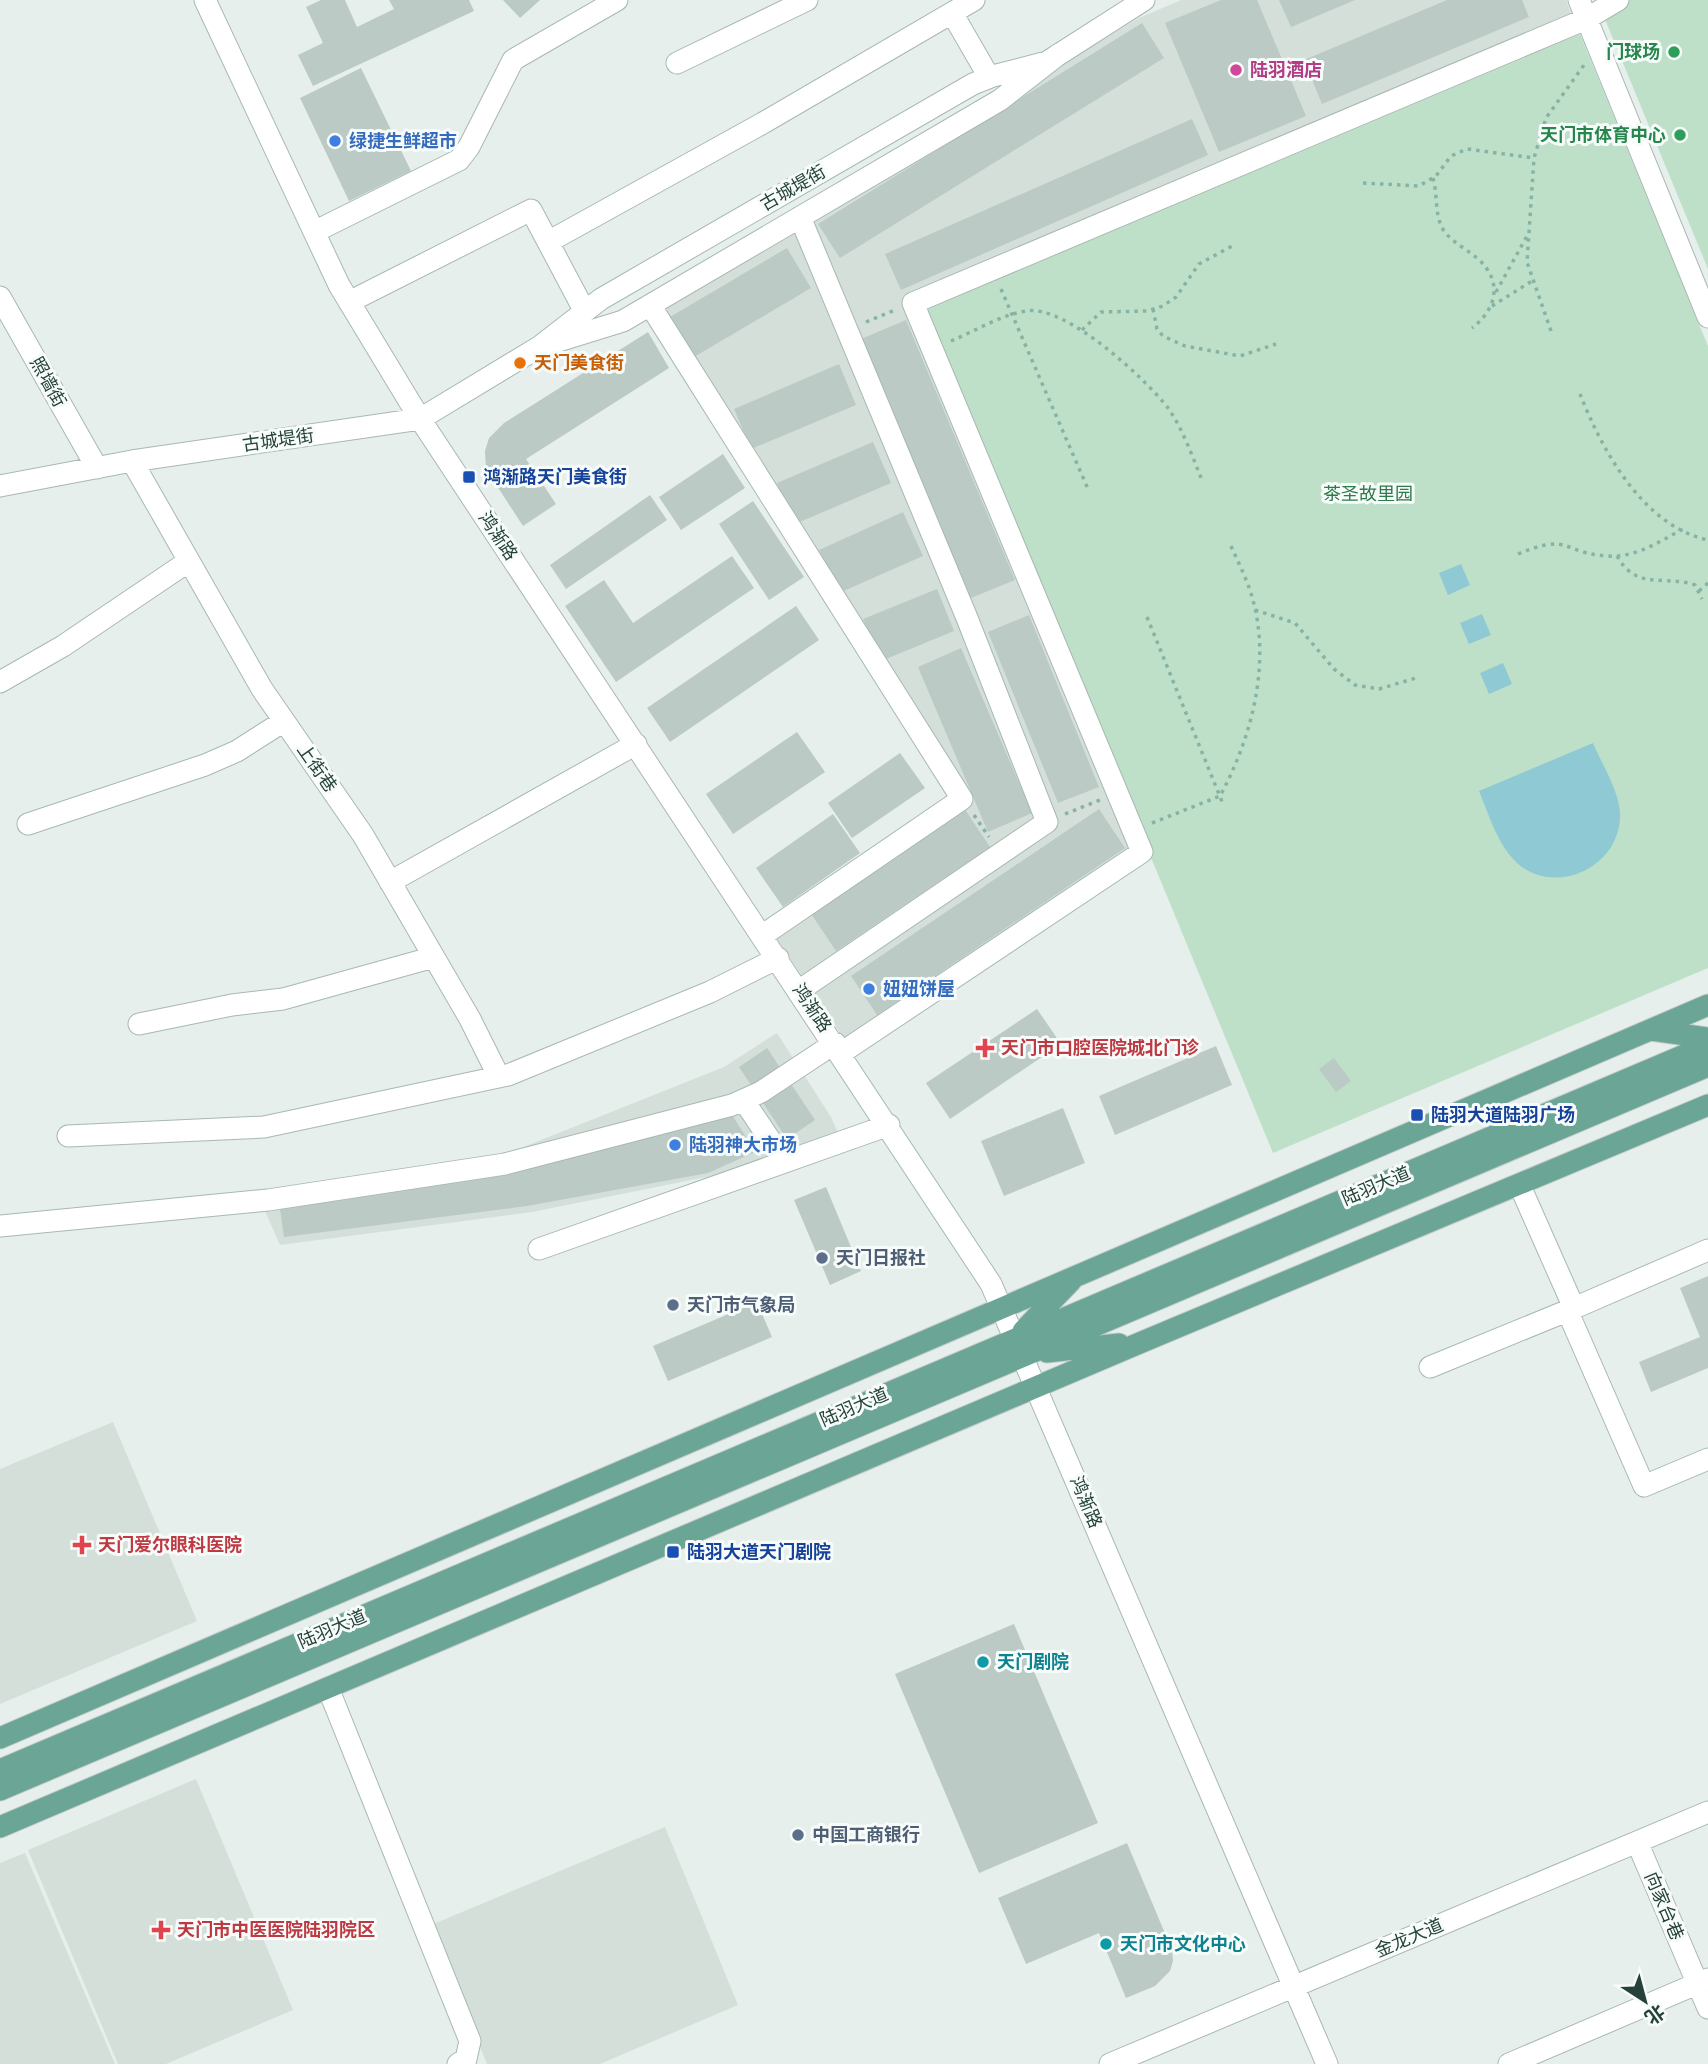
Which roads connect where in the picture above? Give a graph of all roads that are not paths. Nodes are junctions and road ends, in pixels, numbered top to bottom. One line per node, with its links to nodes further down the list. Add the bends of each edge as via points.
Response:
1 (205, 0): 13 (street, 鸿渐路)
2 (617, 0): 13 (street, via 513,60 458,160)
3 (807, 0): 10 (street)
4 (974, 0): 8 (street)
5 (1144, 0): 9 (street, 古城堤街)
6 (1618, 0): 7 (street)
7 (1582, 9): 19 (street); 40 (street, via 913,303 1142,852)
8 (952, 13): 11 (street); 14 (street)
9 (1059, 54): 11 (street, 古城堤街, via 1047,62); 12 (street, 古城堤街, via 1000,100)
10 (677, 63)
11 (989, 77): 18 (street, 古城堤街)
12 (800, 217): 17 (street, 古城堤街); 34 (street, via 1047,822)
13 (314, 232): 16 (street, 鸿渐路)
14 (548, 242): 16 (street, via 531,210); 18 (street)
15 (0, 297): 23 (street, 照墙街)
16 (349, 302): 21 (street, 鸿渐路)
17 (650, 305): 20 (street, 古城堤街, via 612,326); 31 (street, via 962,799)
18 (584, 310): 20 (street, 古城堤街)
19 (1708, 317)
20 (540, 347): 21 (street, 古城堤街)
21 (421, 419): 22 (street, 古城堤街); 28 (street, 鸿渐路)
22 (132, 461): 23 (street, 古城堤街); 25 (street, 上街巷)
23 (97, 468): 24 (street, 古城堤街)
24 (0, 486)
25 (189, 561): 26 (street, via 63,646); 27 (street, 上街巷)
26 (0, 682)
27 (284, 721): 29 (street, via 205,765); 30 (street, 上街巷)
28 (636, 744): 30 (street); 31 (street, 鸿渐路)
29 (28, 824)
30 (390, 882): 32 (street, 上街巷)
31 (763, 935): 33 (street, 鸿渐路)
32 (434, 957): 36 (street, via 282,999); 42 (street, 上街巷)
33 (779, 958): 34 (street, 鸿渐路); 42 (street, via 710,992)
34 (800, 990): 40 (street, 鸿渐路)
35 (1708, 1005): 37 (main road)
36 (139, 1024)
37 (1650, 1030): 38 (main road); 52 (main road)
38 (1708, 1038)
39 (1708, 1045): 56 (main road, 陆羽大道)
40 (838, 1048): 43 (street); 45 (street, 鸿渐路)
41 (1708, 1066): 56 (main road, 陆羽大道)
42 (499, 1077): 46 (street, via 264,1127)
43 (744, 1101): 47 (street); 49 (street, via 505,1164 268,1200)
44 (1708, 1105): 48 (main road)
45 (889, 1125): 47 (street); 53 (street, 鸿渐路, via 979,1262)
46 (68, 1136)
47 (785, 1162): 50 (street)
48 (1520, 1186): 54 (street); 55 (main road)
49 (0, 1226)
50 (539, 1250)
51 (1708, 1251): 54 (street)
52 (1077, 1274): 53 (main road); 56 (main road)
53 (1002, 1307): 56 (street, 鸿渐路); 61 (main road)
54 (1570, 1309): 57 (street); 59 (street, via 1644,1486)
55 (1142, 1342): 56 (main road); 58 (main road)
56 (1020, 1347): 58 (street, 鸿渐路); 62 (main road, 陆羽大道); 63 (main road, 陆羽大道)
57 (1430, 1367)
58 (1037, 1386): 60 (main road); 68 (street, 鸿渐路)
59 (1708, 1459)
60 (328, 1688): 65 (main road); 70 (street, via 470,2041 466,2059)
61 (0, 1738)
62 (0, 1770)
63 (0, 1790)
64 (1708, 1812): 66 (street, 金龙大道)
65 (0, 1827)
66 (1637, 1842): 67 (street, 向家台巷); 68 (street, 金龙大道)
67 (1703, 1981): 69 (street, 向家台巷); 73 (street)
68 (1294, 1986): 71 (street, 金龙大道); 72 (street, 鸿渐路)
69 (1708, 2008)
70 (458, 2064)
71 (1110, 2064)
72 (1327, 2064)
73 (1509, 2064)

